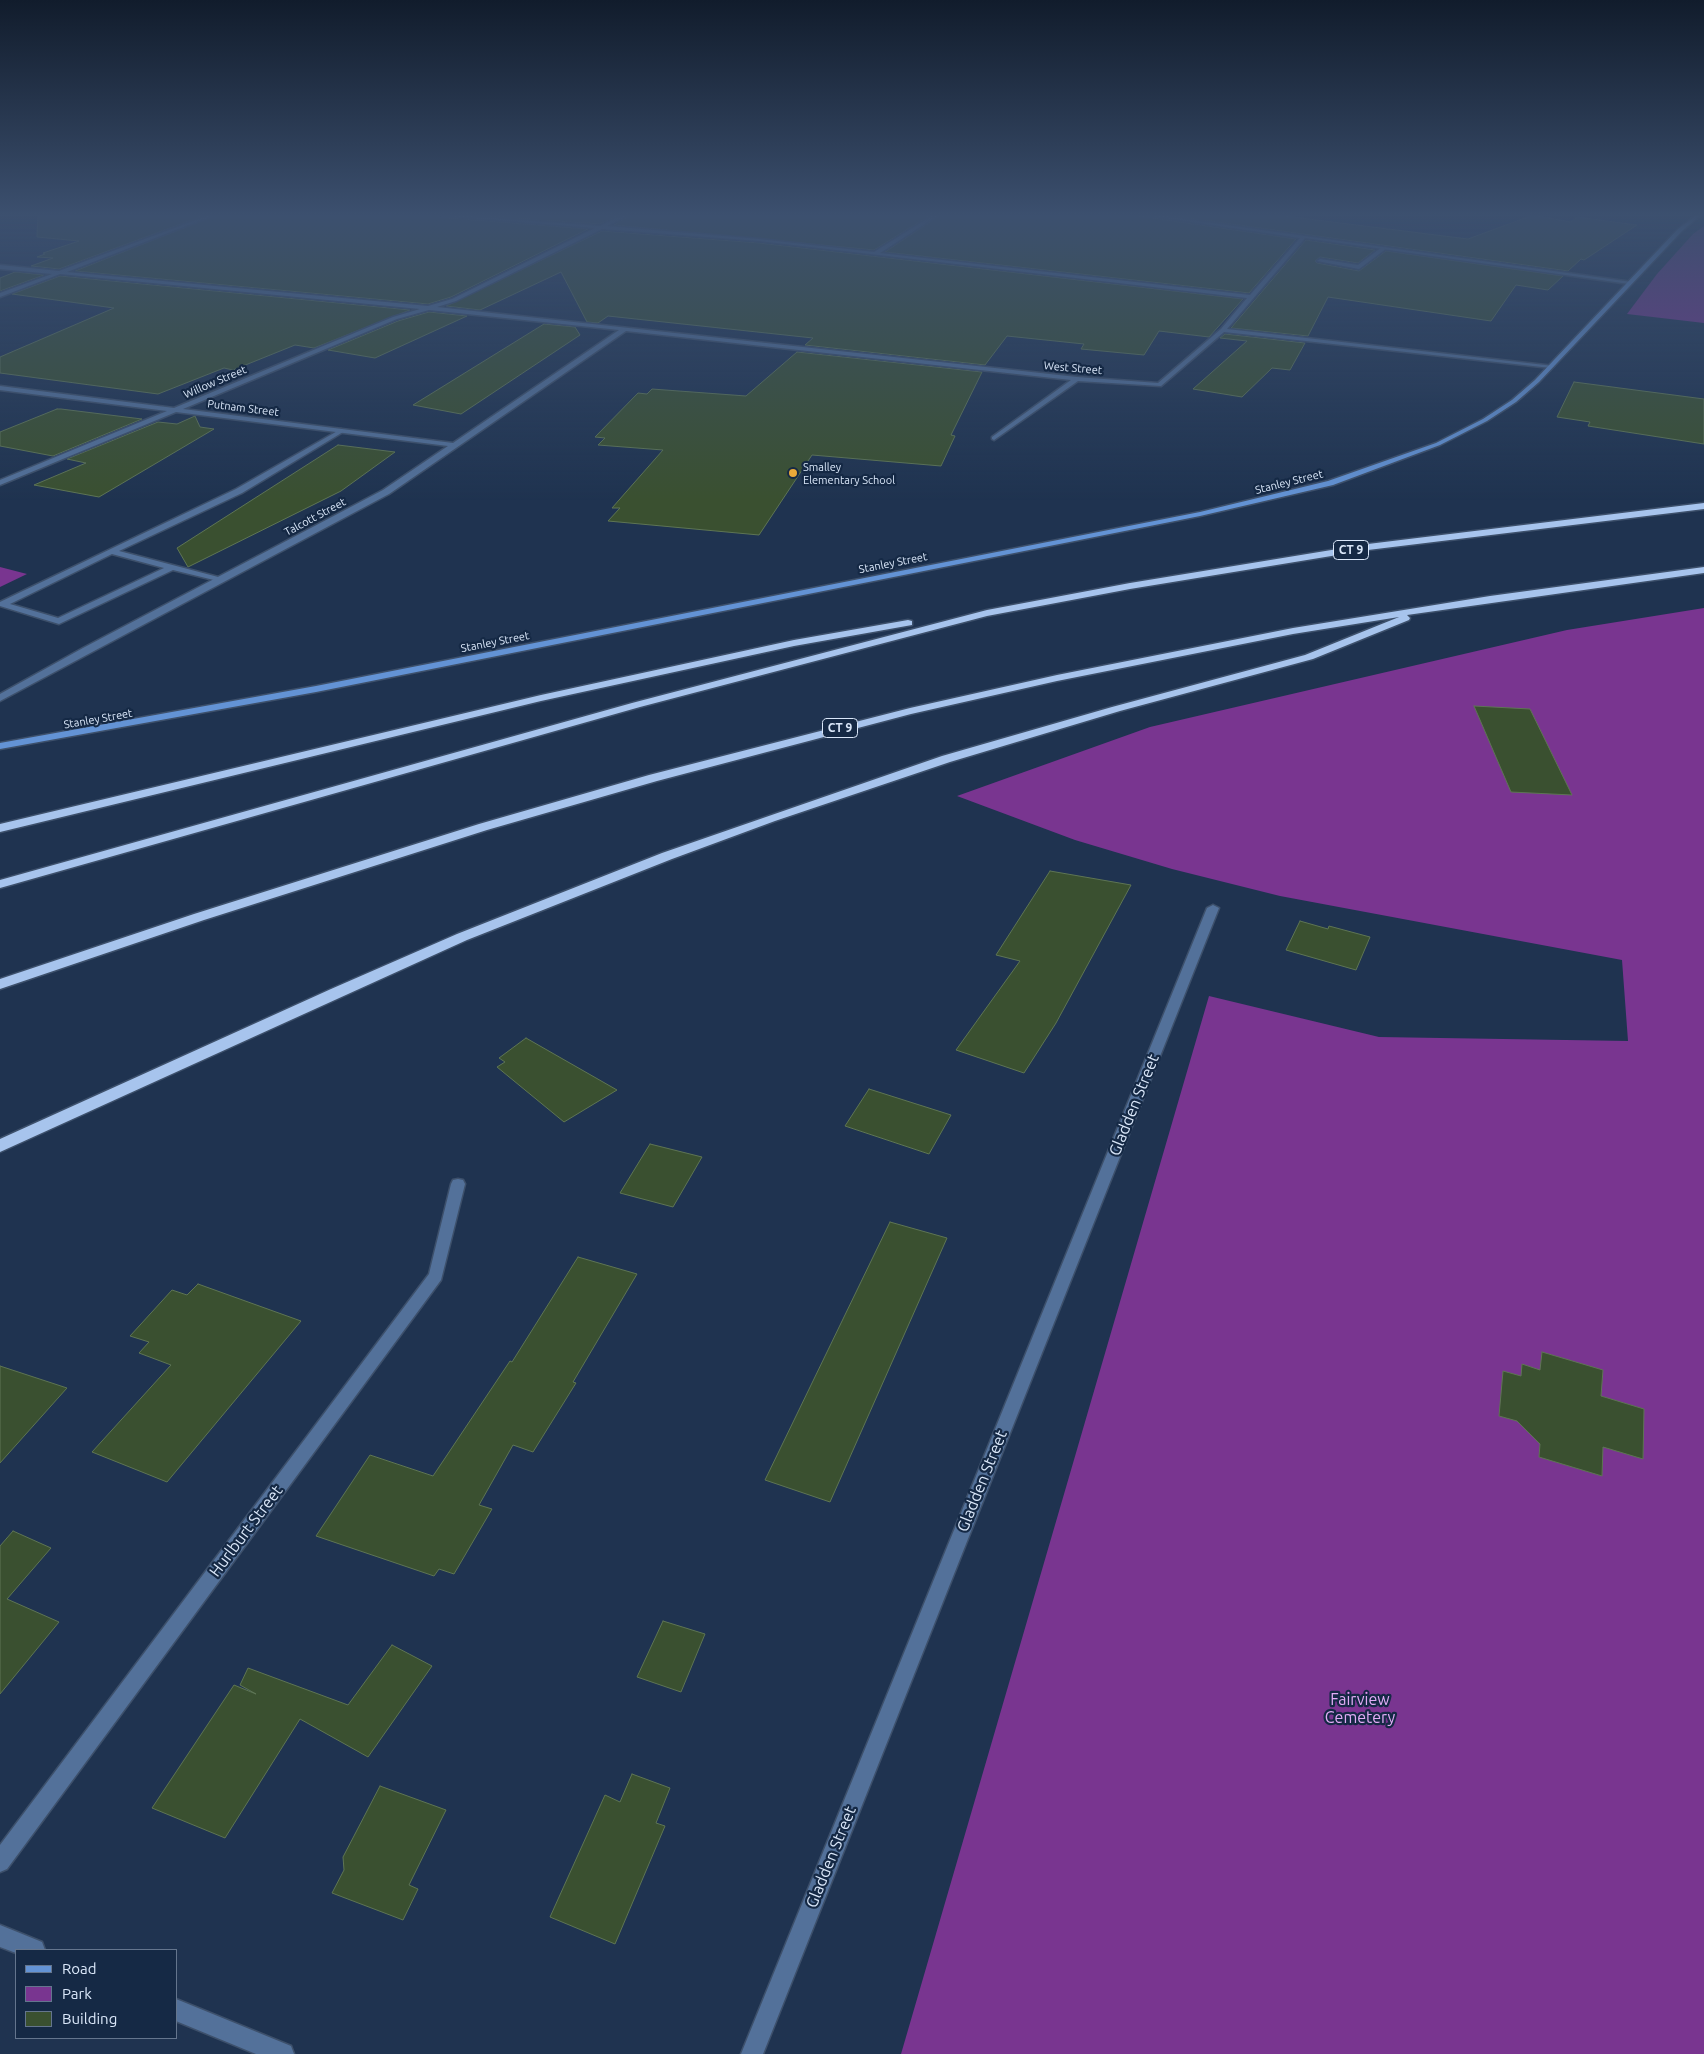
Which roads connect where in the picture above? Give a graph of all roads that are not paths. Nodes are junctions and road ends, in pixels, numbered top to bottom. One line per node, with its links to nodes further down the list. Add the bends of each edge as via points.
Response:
1 (424, 310): 10 (street, Willow Street, via 395,318)
2 (447, 310): 5 (street, West Street)
3 (1240, 310): 6 (street)
4 (1604, 310): 7 (main road, Stanley Street)
5 (625, 329): 8 (street, West Street); 13 (street, Talcott Street)
6 (1223, 330): 7 (street); 8 (street, West Street, via 1159,385)
7 (1551, 366): 23 (main road, Stanley Street, via 1508,405 1446,440 1348,477 1267,499 306,691)
8 (1077, 379): 12 (street)
9 (0, 388): 10 (street, Putnam Street)
10 (177, 409): 11 (street, Putnam Street); 14 (street, Willow Street)
11 (341, 430): 13 (street, Putnam Street); 16 (street, via 239,491)
12 (994, 438)
13 (454, 445): 19 (street, Talcott Street, via 386,492)
14 (0, 482)
15 (1704, 506): 20 (highway, CT 9, via 1368,547)
16 (112, 552): 17 (street); 17 (street, via 2,604 59,621)
17 (170, 567): 19 (street)
18 (1704, 570): 21 (highway, CT 9)
19 (220, 580): 22 (street, Talcott Street)
20 (1002, 610): 24 (highway, via 865,630 720,658 337,745); 25 (highway, CT 9, via 636,704)
21 (1423, 610): 27 (highway, CT 9, via 1093,670 954,700 763,749 464,833); 28 (highway, via 1302,659 946,759 667,856 489,926 354,984)
22 (0, 698)
23 (0, 746)
24 (0, 828)
25 (0, 884)
26 (1213, 908): 35 (street, Gladden Street)
27 (0, 984)
28 (0, 1146)
29 (458, 1184): 30 (street, Hurlburt Street, via 436,1276)
30 (0, 1862)
31 (0, 1936): 32 (street)
32 (32, 1949)
33 (178, 2011): 34 (street)
34 (283, 2054)
35 (752, 2054)

